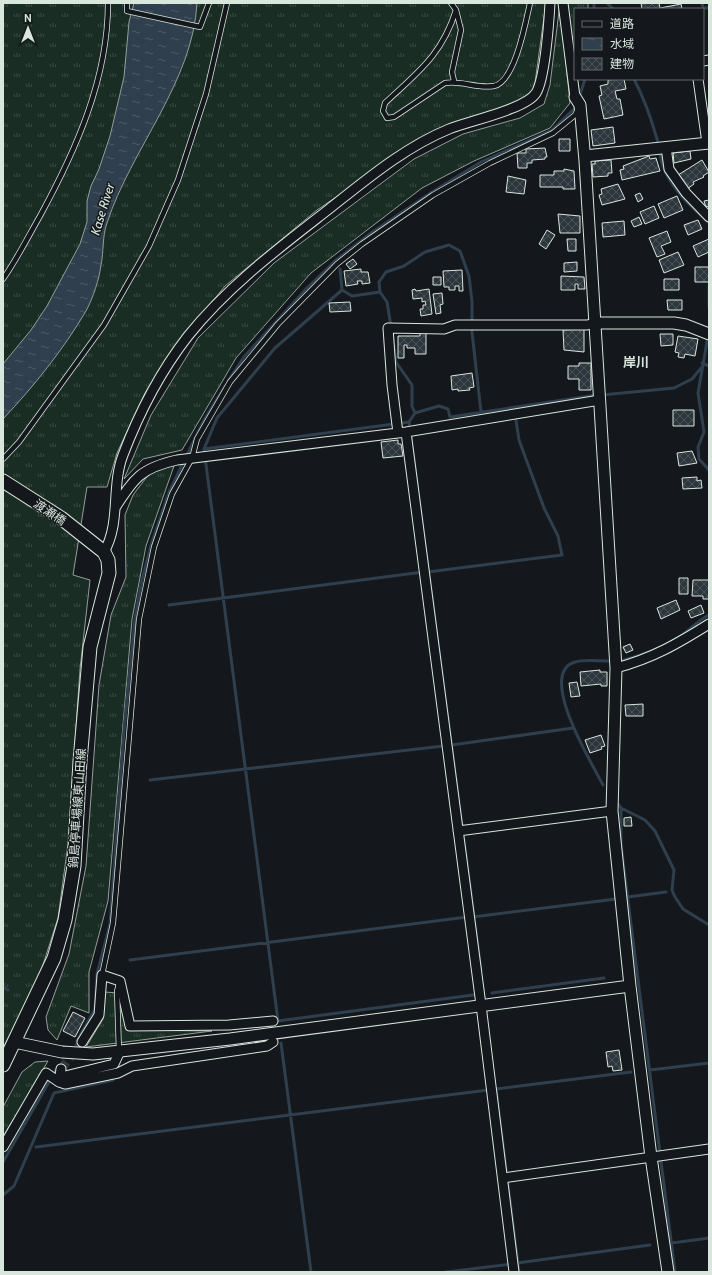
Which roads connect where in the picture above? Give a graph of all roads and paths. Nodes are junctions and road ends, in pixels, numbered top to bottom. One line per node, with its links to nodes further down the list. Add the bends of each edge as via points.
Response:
1 (108, 3): 19 (lane, via 105,53 86,120 61,178)
2 (127, 3): 3 (lane, via 127,11 200,26)
3 (210, 3)
4 (227, 3): 25 (lane, via 206,94 178,180 149,246 104,325 19,442)
5 (451, 3): 9 (lane)
6 (530, 3): 13 (lane, via 520,48 503,82 495,86 473,86)
7 (550, 3): 27 (street, via 546,51 535,94 517,106 449,129 396,158 263,261 234,287 189,335 150,395 131,436 116,479)
8 (563, 3): 10 (street)
9 (456, 10): 13 (lane, via 461,30 452,72); 13 (lane, via 450,30 431,60 385,103 383,111 387,118 394,117 445,83)
10 (574, 75)
11 (575, 80): 14 (street)
12 (698, 80): 15 (street)
13 (454, 81)
14 (578, 101): 17 (street); 24 (lane, via 575,114 553,134 490,163 434,195 337,264 278,324 230,382 197,439)
15 (708, 143): 16 (street)
16 (666, 147): 17 (street); 18 (street, via 669,169 686,193)
17 (585, 156): 20 (street)
18 (709, 217)
19 (3, 279)
20 (595, 323): 21 (street, via 674,323); 22 (street); 23 (street, via 455,324 444,329 391,328 392,385)
21 (706, 333)
22 (600, 395): 23 (street, via 515,414); 30 (street)
23 (403, 429): 24 (street); 32 (street)
24 (192, 458): 27 (street, via 151,467 141,473 128,487); 33 (lane, via 172,494 154,547 139,619 113,923)
25 (3, 459)
26 (3, 481): 28 (main road, 渡瀬橋, via 61,518)
27 (115, 508): 28 (street, via 110,537)
28 (100, 549): 38 (main road, 鍋島停車場線東山田線, via 108,560 109,573 90,647 74,866 65,920 54,958)
29 (706, 626): 30 (street, via 651,657)
30 (616, 668): 31 (street)
31 (612, 811): 32 (street); 35 (street)
32 (462, 830): 36 (street, via 469,917)
33 (102, 975): 34 (street); 39 (street, via 99,1015)
34 (120, 981): 37 (street, via 130,1026 229,1025); 41 (lane, via 117,991)
35 (630, 986): 36 (street); 47 (street)
36 (481, 1005): 41 (street); 48 (street)
37 (273, 1021)
38 (14, 1042): 41 (street, via 62,1052 93,1054); 42 (main road, 鍋島停車場線東山田線)
39 (82, 1042)
40 (273, 1042): 44 (street, via 266,1046 132,1066 118,1073 65,1084)
41 (120, 1051): 44 (street, via 114,1064 65,1076)
42 (3, 1065)
43 (61, 1068): 44 (street)
44 (57, 1081): 45 (street, via 46,1073)
45 (3, 1147)
46 (709, 1149): 47 (street)
47 (658, 1156): 48 (street); 50 (street)
48 (507, 1177): 49 (street)
49 (514, 1267)
50 (668, 1272)

